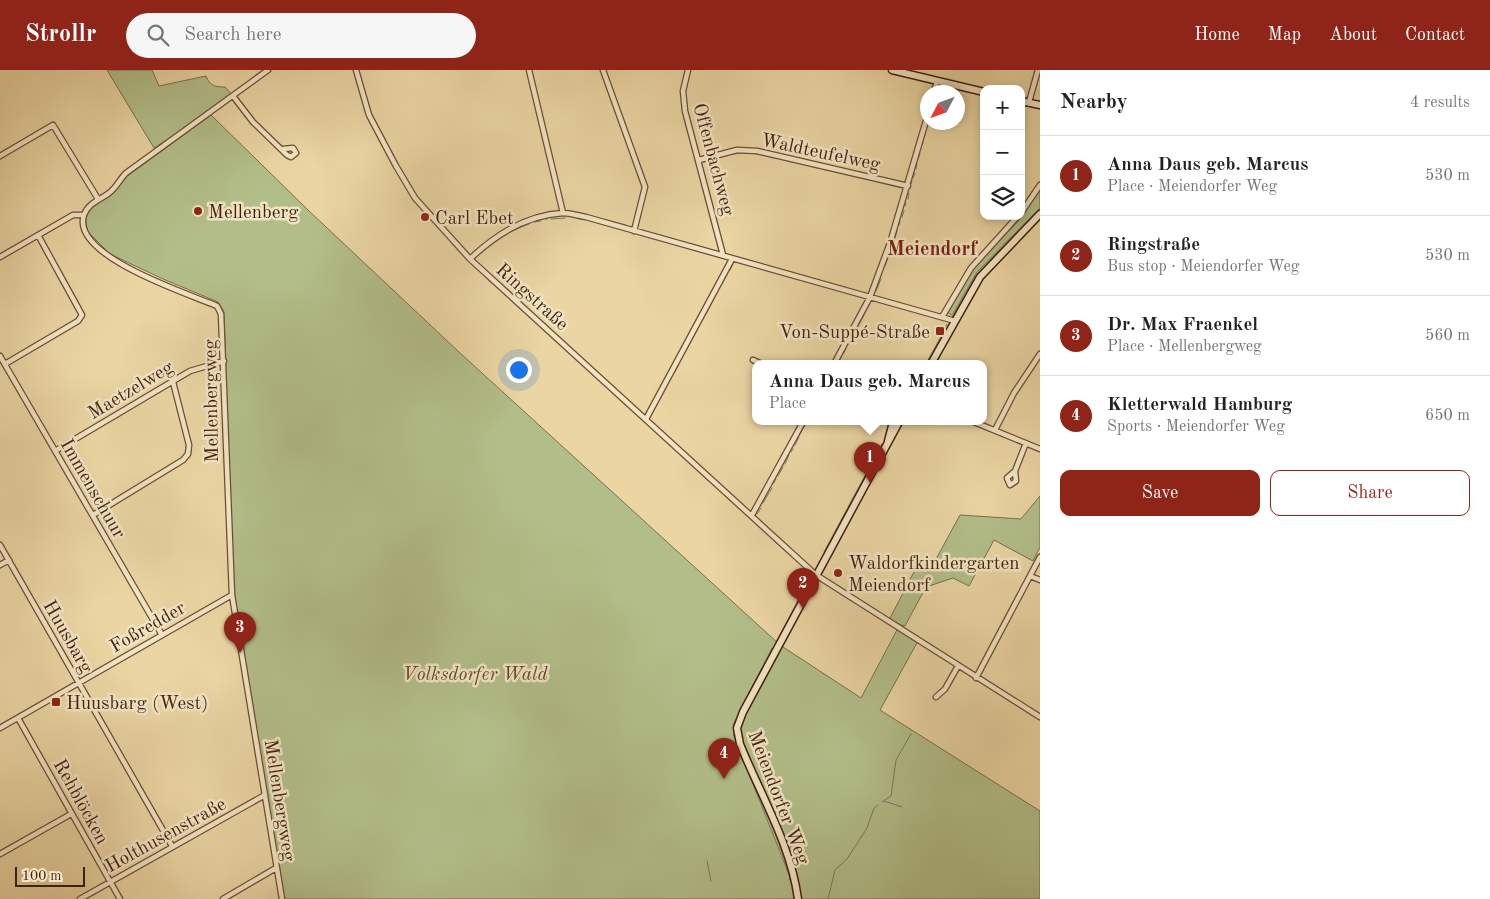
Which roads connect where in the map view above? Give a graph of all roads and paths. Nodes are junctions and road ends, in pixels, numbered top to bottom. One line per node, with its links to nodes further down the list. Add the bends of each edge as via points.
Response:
1 (268, 70): 12 (street)
2 (356, 70): 32 (street, Ringstraße, via 369,115 415,198)
3 (529, 70): 24 (street)
4 (603, 70): 28 (street, via 645,187)
5 (688, 70): 19 (street, Offenbachweg, via 683,91 685,111)
6 (892, 70): 8 (street)
7 (1038, 70): 14 (street)
8 (915, 73): 9 (street)
9 (937, 80): 10 (street); 11 (street)
10 (936, 85)
11 (980, 91)
12 (233, 96): 17 (street, via 257,127); 22 (street, via 126,173 109,193)
13 (1025, 102): 14 (street)
14 (1029, 102): 15 (street)
15 (1040, 105)
16 (924, 130): 20 (street)
17 (283, 149)
18 (0, 156): 22 (street, via 53,125)
19 (699, 160): 20 (street, Waldteufelweg, via 737,150 757,151); 30 (street, Offenbachweg)
20 (908, 186): 34 (street)
21 (1040, 186): 23 (street)
22 (98, 199): 26 (street)
23 (1025, 207)
24 (563, 213): 28 (street); 32 (street, via 525,222 505,231 487,242)
25 (1040, 214): 36 (street, via 980,277)
26 (83, 215): 29 (street, via 73,215); 41 (street, Mellenbergweg, via 86,234 112,259 217,306 224,329)
27 (1014, 220): 35 (street, via 971,268)
28 (634, 230): 30 (street)
29 (38, 235): 31 (street); 42 (street, via 81,309 82,317)
30 (723, 256): 33 (street)
31 (0, 257)
32 (470, 259): 44 (street, Ringstraße)
33 (732, 259): 34 (street); 44 (street)
34 (870, 297): 35 (street); 39 (street)
35 (942, 318): 36 (street)
36 (954, 322): 40 (street)
37 (0, 356): 42 (street, Immenschuur)
38 (1039, 357): 49 (street, via 1014,393)
39 (836, 360)
40 (933, 360)
41 (224, 361): 43 (street, Maetzelweg, via 203,366); 64 (street, Mellenbergweg)
42 (5, 364): 53 (street, Immenschuur)
43 (173, 382): 53 (street, Maetzelweg); 55 (street, via 189,445 188,454)
44 (646, 419): 56 (street, Ringstraße)
45 (801, 425): 56 (street)
46 (892, 425): 50 (street, Meiendorfer Weg)
47 (897, 425): 50 (street, Meiendorfer Weg)
48 (982, 425): 49 (street)
49 (995, 430): 51 (street)
50 (888, 443): 61 (street, Meiendorfer Weg)
51 (1026, 443): 52 (street); 54 (street)
52 (1040, 449)
53 (55, 451): 55 (street, Immenschuur)
54 (1015, 472)
55 (93, 515): 65 (street, Immenschuur)
56 (752, 515): 61 (street, Ringstraße)
57 (0, 545): 59 (street, Huusbarg)
58 (1040, 557): 62 (street)
59 (9, 560): 60 (street); 68 (street, Huusbarg)
60 (0, 565)
61 (816, 575): 66 (street, Ringstraße); 83 (street, Meiendorfer Weg, via 737,728 740,744 796,880)
62 (1030, 576): 63 (street); 67 (street)
63 (1040, 580)
64 (232, 595): 65 (street, Foßredder); 73 (street, Mellenbergweg)
65 (162, 635): 68 (street, Foßredder)
66 (958, 666): 67 (street, Ringstraße); 69 (street, via 945,689)
67 (976, 678): 70 (street, Ringstraße)
68 (79, 684): 71 (street, Foßredder); 75 (street, Huusbarg)
69 (936, 697)
70 (1040, 717)
71 (18, 718): 72 (street, Foßredder); 74 (street, Rehblöcken)
72 (0, 728)
73 (265, 795): 75 (street, Holthusenstraße); 77 (street, Mellenbergweg)
74 (71, 814): 76 (street); 78 (street, Rehblöcken)
75 (172, 846): 78 (street, Holthusenstraße)
76 (0, 854)
77 (276, 868): 81 (street); 82 (street, Mellenbergweg)
78 (110, 882): 79 (street, Holthusenstraße); 80 (street, Rehblöcken)
79 (80, 899)
80 (120, 899)
81 (223, 899)
82 (282, 899)
83 (798, 899)

